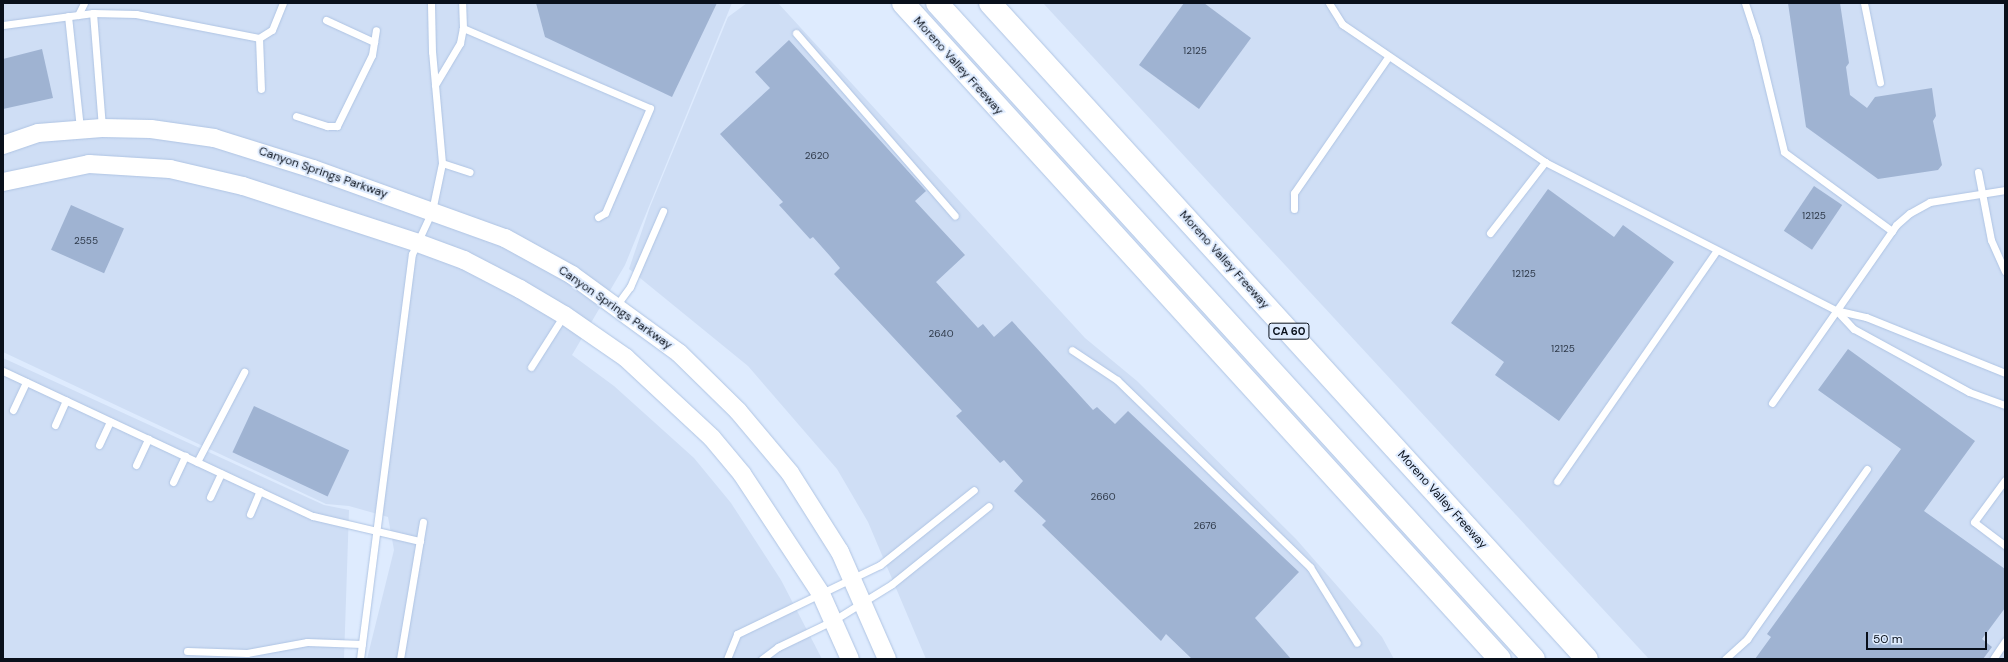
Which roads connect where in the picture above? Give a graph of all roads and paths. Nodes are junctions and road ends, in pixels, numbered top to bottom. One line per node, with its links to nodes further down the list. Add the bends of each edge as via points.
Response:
1 (84, 3): 13 (lane)
2 (283, 3): 21 (lane, via 272,30)
3 (431, 3): 25 (lane)
4 (462, 3): 18 (lane)
5 (890, 3): 17 (highway)
6 (903, 3): 17 (highway, Moreno Valley Freeway)
7 (937, 3): 97 (highway)
8 (990, 3): 98 (highway, Moreno Valley Freeway / CA 60)
9 (1329, 3): 23 (lane, via 1342,24)
10 (1745, 3): 43 (lane, via 1756,36 1784,152)
11 (1864, 3): 24 (lane)
12 (93, 13): 13 (lane); 21 (lane, via 136,14); 28 (lane)
13 (78, 15): 14 (lane)
14 (68, 16): 16 (lane); 29 (lane)
15 (326, 20): 22 (lane)
16 (3, 25)
17 (922, 27): 96 (highway, Moreno Valley Freeway)
18 (463, 28): 25 (lane, via 460,43); 41 (lane, via 650,108 605,213)
19 (376, 30): 22 (lane)
20 (796, 33): 42 (lane)
21 (259, 38): 26 (lane)
22 (374, 42): 27 (lane, via 372,55 337,126 327,126)
23 (1388, 57): 31 (lane); 38 (lane, via 1294,193)
24 (1880, 82)
25 (435, 85): 32 (lane)
26 (261, 89)
27 (296, 116)
28 (102, 128): 29 (street, Canyon Springs Parkway); 39 (street, Canyon Springs Parkway, via 151,129 214,138 313,169)
29 (81, 130): 30 (street, Canyon Springs Parkway, via 38,133)
30 (3, 145)
31 (1545, 162): 44 (lane); 46 (lane)
32 (442, 163): 33 (lane); 39 (lane)
33 (470, 172)
34 (1978, 172): 37 (lane)
35 (3, 182): 45 (street, via 89,164 170,169 243,186)
36 (2005, 190): 37 (lane)
37 (1980, 194): 43 (lane, via 1930,202 1910,213); 47 (lane, via 1991,240)
38 (1294, 209)
39 (432, 211): 45 (lane); 48 (street, Canyon Springs Parkway, via 505,238 572,275)
40 (663, 211): 48 (lane, via 630,287)
41 (598, 216)
42 (955, 216)
43 (1892, 231): 49 (lane)
44 (1490, 233)
45 (418, 243): 50 (street, via 464,260); 79 (lane, via 412,254)
46 (1716, 250): 49 (lane); 71 (lane)
47 (2005, 271)
48 (616, 306): 82 (street, Canyon Springs Parkway, via 679,353 738,411 790,473 840,552)
49 (1836, 310): 55 (lane, via 1866,317); 58 (lane); 59 (lane, via 1854,329 1968,392)
50 (564, 314): 52 (lane); 83 (street, via 626,358 712,438 742,474)
51 (1072, 350): 87 (lane, via 1117,380 1310,567)
52 (531, 367)
53 (3, 371): 56 (lane)
54 (244, 372): 66 (lane)
55 (2005, 373)
56 (26, 382): 57 (lane); 60 (lane)
57 (66, 400): 61 (lane); 62 (lane)
58 (1772, 403)
59 (2005, 405)
60 (13, 410)
61 (110, 421): 63 (lane); 64 (lane)
62 (55, 425)
63 (148, 439): 65 (lane); 67 (lane)
64 (98, 445)
65 (185, 456): 66 (lane); 72 (lane)
66 (197, 462): 69 (lane)
67 (136, 465)
68 (1866, 469): 99 (lane, via 1747,638)
69 (220, 473): 74 (lane); 75 (lane)
70 (2005, 480): 81 (lane, via 1974,522)
71 (1558, 481)
72 (173, 482)
73 (974, 490): 82 (lane, via 880,565)
74 (260, 491): 77 (lane); 79 (lane, via 313,516)
75 (210, 497)
76 (989, 506): 84 (lane, via 892,584)
77 (250, 514)
78 (424, 522): 80 (lane)
79 (378, 530): 80 (lane); 88 (lane)
80 (420, 541): 91 (lane)
81 (2005, 545)
82 (852, 579): 83 (lane); 84 (street, Canyon Springs Parkway)
83 (821, 594): 85 (street); 92 (lane, via 737,634)
84 (863, 602): 85 (lane); 95 (street, Canyon Springs Parkway)
85 (834, 620): 93 (lane, via 778,647); 94 (street)
86 (2005, 641): 100 (lane)
87 (1357, 643)
88 (362, 644): 89 (lane, via 307,642 247,653); 90 (lane)
89 (186, 651)
90 (360, 659)
91 (400, 659)
92 (727, 659)
93 (762, 659)
94 (850, 659)
95 (887, 659)
96 (1500, 659)
97 (1534, 659)
98 (1587, 659)
99 (1725, 659)
100 (1993, 659)

